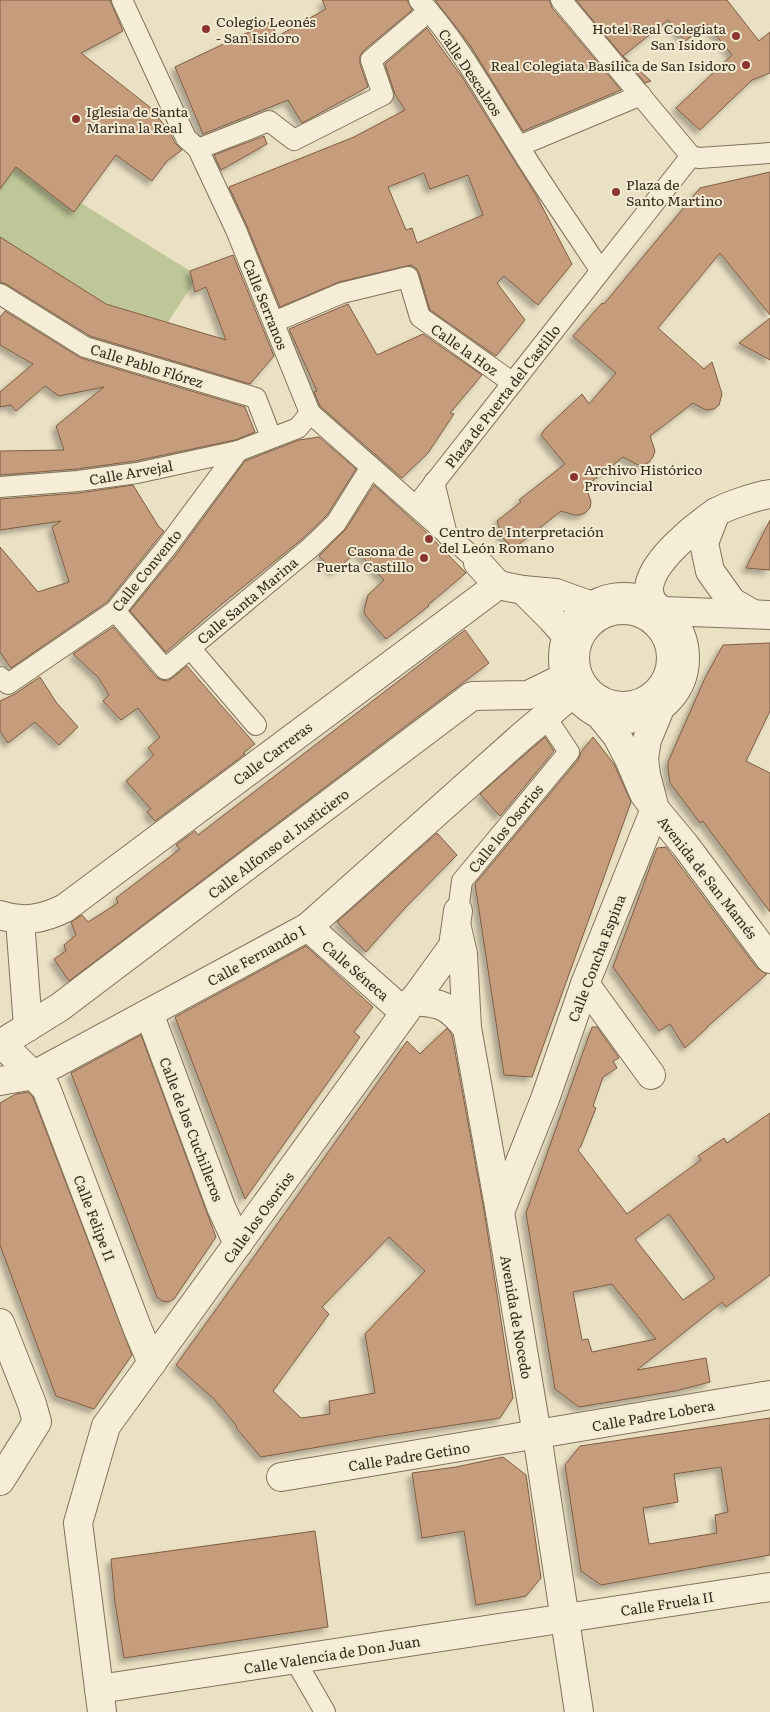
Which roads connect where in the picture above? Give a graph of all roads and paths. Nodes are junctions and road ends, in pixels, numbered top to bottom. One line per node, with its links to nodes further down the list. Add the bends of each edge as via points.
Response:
1 (122, 0): 6 (street, Calle Serranos, via 186,138)
2 (561, 0): 4 (street)
3 (424, 6): 5 (street, Calle Descalzos, via 477,77); 6 (street, via 371,60 383,95 294,140 269,121)
4 (641, 95): 5 (street); 8 (street)
5 (519, 146): 9 (street)
6 (198, 149): 11 (street, Calle Serranos)
7 (770, 153): 8 (street)
8 (695, 157): 9 (street)
9 (595, 278): 12 (street, Plaza de Puerta del Castillo)
10 (0, 294): 14 (street, Calle Pablo Flórez, via 85,347 256,398)
11 (274, 322): 12 (street, Calle la Hoz, via 342,293 408,277 420,317); 13 (street, Calle Serranos)
12 (513, 383): 17 (street, Plaza de Puerta del Castillo)
13 (310, 413): 14 (street, Calle Arvejal, via 298,428); 16 (street, Calle Serranos)
14 (265, 439): 15 (street, Calle Arvejal)
15 (238, 451): 18 (street, Calle Arvejal, via 138,473); 26 (street, Calle Convento)
16 (371, 467): 20 (street, Calle Serranos); 30 (street, Calle Santa Marina, via 336,523)
17 (434, 482): 20 (street, Plaza de Puerta del Castillo); 22 (street)
18 (0, 487)
19 (770, 494): 21 (street)
20 (416, 506): 22 (street, Calle Serranos)
21 (716, 512): 27 (street, via 688,534 652,574 648,589); 28 (street, via 704,543 710,571 732,602)
22 (448, 534): 23 (street, Calle Serranos)
23 (476, 561): 24 (street, Calle Serranos)
24 (511, 588): 25 (street, via 556,593); 29 (street, Calle Serranos, via 551,618); 39 (street, Calle Carreras, via 289,740 73,903 48,916 34,919)
25 (592, 606): 27 (street, via 615,596 634,597); 29 (street, via 574,621)
26 (115, 611): 30 (street, Calle Santa Marina, via 165,669); 32 (street, Calle Convento)
27 (658, 615): 27 (street, via 649,622 627,613 614,614 593,625 582,640 578,658 580,672 596,694 621,703 646,696 656,688 667,666); 28 (street); 31 (street, via 674,622)
28 (762, 615): 31 (street, via 722,618 698,633)
29 (567, 636): 33 (street, via 564,645)
30 (190, 648): 37 (street)
31 (685, 651): 34 (street, via 680,682)
32 (4, 681)
33 (569, 685): 35 (street, via 587,708); 36 (street, Calle Fernando I); 46 (street, Calle Alfonso el Justiciero, via 528,695 472,696 60,1007)
34 (661, 706): 35 (street, via 631,719); 38 (street, Avenida de San Mamés, via 647,740 644,758)
35 (599, 714): 38 (street, via 617,736 644,794)
36 (545, 716): 40 (street, Calle los Osorios, via 569,752 462,881); 41 (street, Calle Fernando I)
37 (256, 726)
38 (655, 809): 42 (street, Avenida de San Mamés, via 686,845); 43 (street, Calle Concha Espina)
39 (10, 917): 46 (street)
40 (457, 917): 44 (street, Calle los Osorios, via 452,946); 47 (street, Avenida de Nocedo, via 463,954)
41 (308, 927): 44 (street, Calle Séneca); 45 (street, Calle Fernando I)
42 (770, 959)
43 (585, 984): 50 (street); 52 (street, Calle Concha Espina)
44 (408, 1007): 47 (street, via 428,1002 452,1011); 53 (street, Calle los Osorios)
45 (149, 1013): 49 (street, Calle Fernando I); 53 (street, Calle de los Cuchilleros, via 221,1207)
46 (28, 1027): 48 (street, Calle Alfonso el Justiciero)
47 (467, 1028): 52 (street, Avenida de Nocedo)
48 (1, 1042): 49 (street, Calle Felipe II)
49 (34, 1075): 51 (street, Calle Fernando I); 55 (street, Calle Felipe II, via 46,1088)
50 (651, 1075)
51 (0, 1081)
52 (500, 1212): 57 (street, Avenida de Nocedo)
53 (238, 1244): 55 (street, Calle los Osorios)
54 (0, 1323): 59 (street, via 37,1422)
55 (152, 1363): 63 (street, Calle los Osorios, via 106,1426 78,1522)
56 (770, 1395): 57 (street, Calle Padre Lobera)
57 (537, 1435): 58 (street, Calle Padre Getino); 61 (street, Avenida de Nocedo)
58 (281, 1477)
59 (0, 1481)
60 (770, 1587): 61 (street, Calle Fruela II)
61 (565, 1618): 62 (street, Calle Valencia de Don Juan); 65 (street, Avenida de Nocedo)
62 (295, 1660): 63 (street, Calle Valencia de Don Juan); 64 (street)
63 (100, 1701)
64 (325, 1712)
65 (579, 1712)

